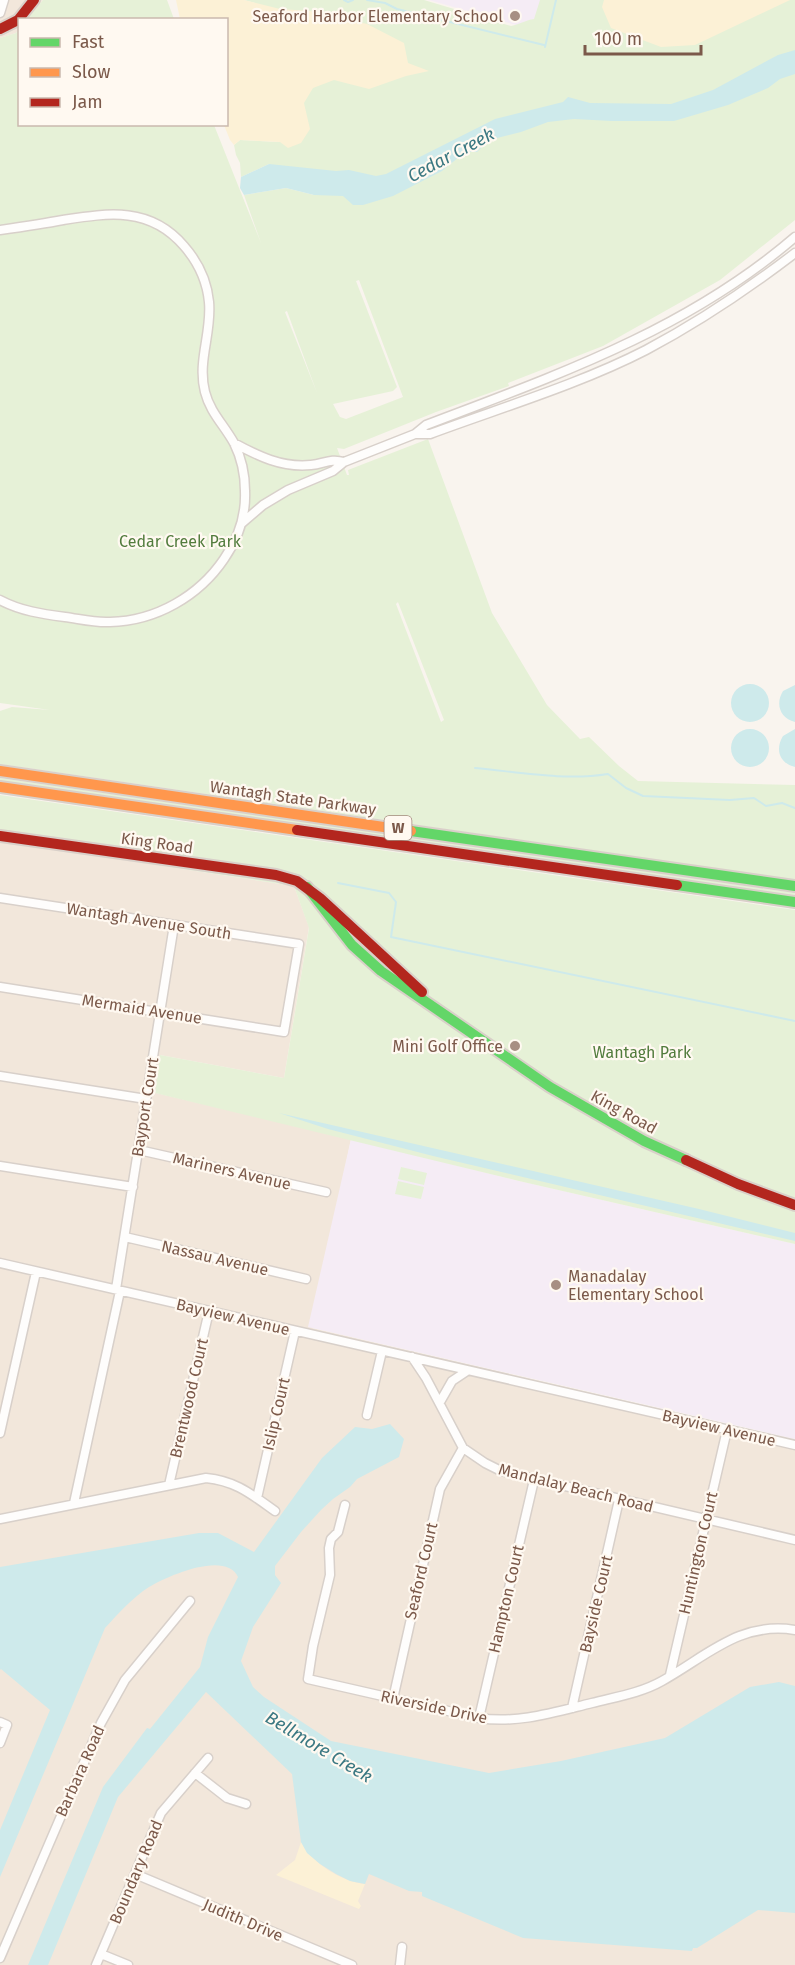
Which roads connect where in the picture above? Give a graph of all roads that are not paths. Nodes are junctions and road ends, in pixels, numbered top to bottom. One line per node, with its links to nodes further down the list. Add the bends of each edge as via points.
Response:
1 (4, 0): 3 (street)
2 (34, 0): 4 (main road)
3 (0, 13)
4 (20, 18)
5 (18, 20): 6 (main road)
6 (0, 29)
7 (0, 230): 11 (street, via 113,213 156,223 180,241 200,268 208,293 209,321 202,366 205,393)
8 (795, 237): 10 (street, via 713,297 634,342 426,425)
9 (795, 253): 10 (street, via 700,320 633,356 430,434)
10 (415, 434): 12 (street)
11 (234, 443): 12 (street, via 279,463 310,466 334,459); 13 (street, via 245,480)
12 (344, 462): 13 (street, via 333,471 274,497)
13 (242, 523): 14 (street, via 229,552 206,582 181,601 152,614 105,622 34,613)
14 (0, 600)
15 (0, 771): 18 (main road, Wantagh State Parkway / W)
16 (0, 787): 20 (main road, Wantagh State Parkway / W)
17 (0, 836): 31 (main road, King Road, via 297,881 307,887 362,955 550,1088 619,1128 738,1184)
18 (795, 886)
19 (0, 898): 21 (street, Wantagh Avenue South)
20 (795, 902)
21 (174, 925): 23 (street, Bayport Court); 24 (street, Wantagh Avenue South, via 298,944)
22 (0, 987): 23 (street, Mermaid Avenue)
23 (160, 1012): 24 (street, Mermaid Avenue); 26 (street, Bayport Court)
24 (284, 1032)
25 (0, 1076): 26 (street)
26 (146, 1099): 27 (street, Bayport Court)
27 (139, 1150): 29 (street, Bayport Court); 30 (street, Mariners Avenue)
28 (0, 1166): 29 (street)
29 (133, 1187): 32 (street, Bayport Court)
30 (326, 1192)
31 (795, 1205)
32 (124, 1237): 35 (street, Nassau Avenue); 36 (street, Bayport Court)
33 (0, 1263): 34 (street, Bayview Avenue)
34 (36, 1272): 36 (street, Bayview Avenue); 45 (street)
35 (306, 1279)
36 (118, 1290): 37 (street, Bayview Avenue); 52 (street, Bayport Court)
37 (209, 1311): 38 (street, Bayview Avenue); 49 (street, Brentwood Court)
38 (295, 1331): 39 (street, Bayview Avenue); 50 (street, Islip Court)
39 (382, 1351): 40 (street, Bayview Avenue); 43 (street)
40 (412, 1357): 41 (street, Bayview Avenue); 42 (street, Mandalay Beach Road)
41 (466, 1371): 42 (street, via 452,1381); 44 (street, Bayview Avenue)
42 (440, 1402): 47 (street, Mandalay Beach Road)
43 (367, 1415)
44 (727, 1430): 46 (street, Bayview Avenue); 56 (street, Huntington Court)
45 (0, 1433)
46 (795, 1445)
47 (463, 1448): 48 (street, Mandalay Beach Road, via 485,1464); 61 (street, Seaford Court, via 440,1490)
48 (534, 1480): 51 (street, Mandalay Beach Road); 63 (street, Hampton Court)
49 (169, 1485): 50 (street, via 218,1479); 52 (street)
50 (257, 1498): 54 (street)
51 (620, 1500): 56 (street, Mandalay Beach Road); 62 (street, Bayside Court)
52 (74, 1503): 55 (street)
53 (345, 1505): 61 (street, Riverside Drive, via 329,1548 330,1575 308,1679)
54 (275, 1510)
55 (0, 1519)
56 (706, 1519): 57 (street, Mandalay Beach Road); 60 (street, Huntington Court)
57 (795, 1540)
58 (190, 1601): 72 (street, Barbara Road, via 125,1680 101,1723)
59 (795, 1630): 60 (street, Riverside Drive, via 763,1628 741,1634)
60 (670, 1676): 62 (street, Riverside Drive, via 632,1693)
61 (393, 1699): 63 (street, Riverside Drive)
62 (572, 1708): 63 (street, Riverside Drive, via 520,1719)
63 (479, 1718)
64 (0, 1722): 65 (street, via 7,1725)
65 (0, 1743)
66 (208, 1758): 67 (street, Boundary Road)
67 (195, 1773): 68 (street, via 227,1798); 69 (street, Boundary Road, via 161,1813)
68 (246, 1804)
69 (135, 1874): 71 (street, Boundary Road); 75 (street, Judith Drive)
70 (402, 1947): 76 (street)
71 (101, 1954): 73 (street, Boundary Road); 74 (street)
72 (0, 1958)
73 (96, 1965)
74 (128, 1965)
75 (352, 1965)
76 (400, 1965)

